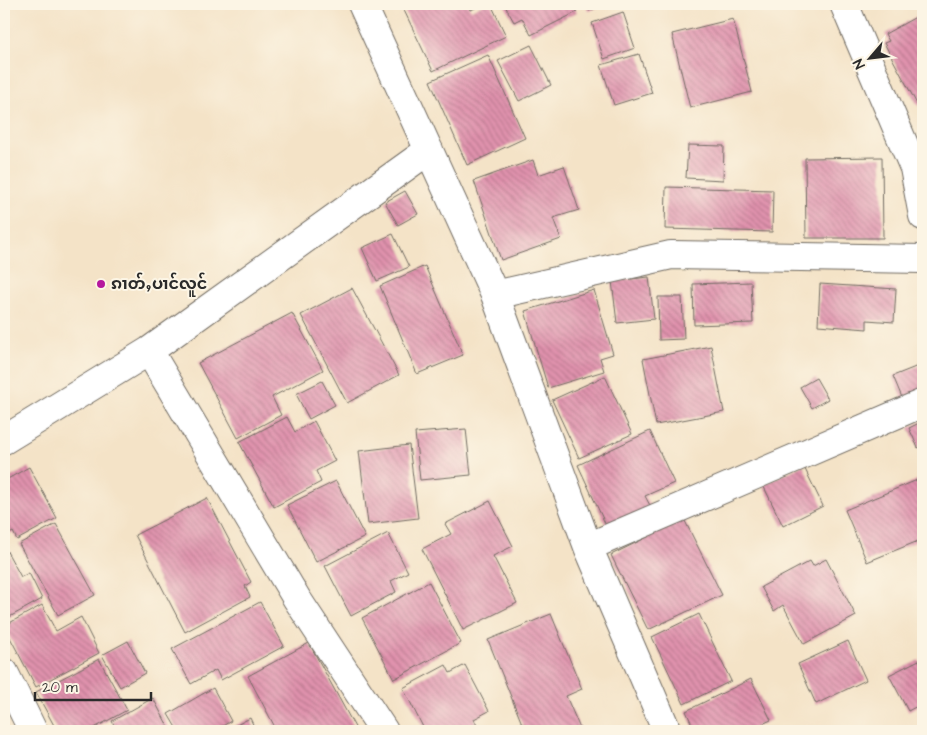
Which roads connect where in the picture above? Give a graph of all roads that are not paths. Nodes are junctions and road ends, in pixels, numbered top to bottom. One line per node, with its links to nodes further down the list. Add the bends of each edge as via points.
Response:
1 (362, 4): 3 (street)
2 (844, 4): 4 (street, via 914,168)
3 (429, 150): 6 (street); 7 (street)
4 (923, 216)
5 (923, 259): 6 (street, via 671,255)
6 (495, 295): 10 (street)
7 (149, 351): 9 (street); 13 (street, via 296,599)
8 (923, 403): 10 (street)
9 (4, 440)
10 (588, 547): 14 (street)
11 (4, 672): 12 (street)
12 (33, 731)
13 (384, 731)
14 (667, 731)

